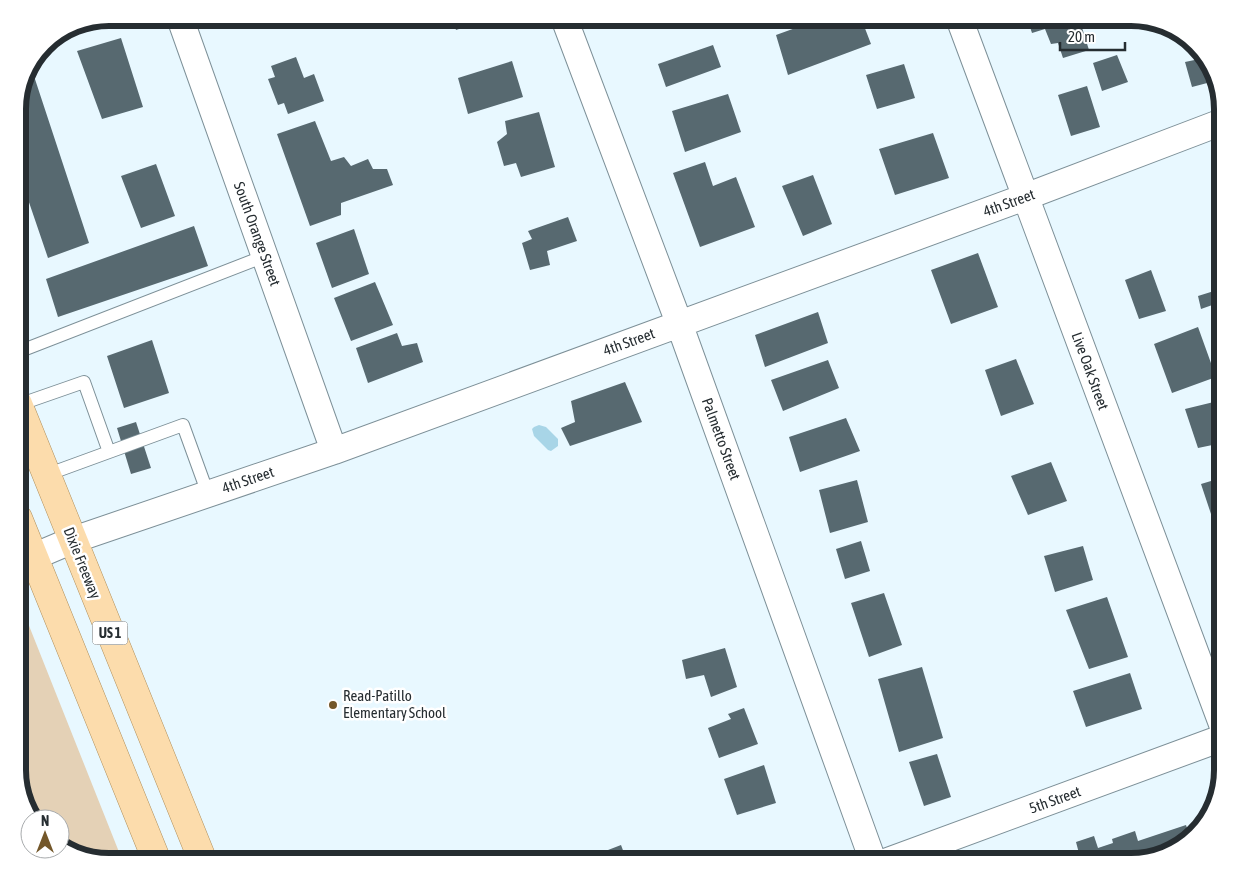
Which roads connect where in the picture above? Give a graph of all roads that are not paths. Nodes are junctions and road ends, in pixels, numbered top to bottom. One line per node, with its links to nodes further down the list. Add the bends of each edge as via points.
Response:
1 (183, 26): 6 (street, South Orange Street)
2 (567, 26): 7 (street, Palmetto Street)
3 (962, 26): 5 (street, Live Oak Street)
4 (1214, 125): 5 (street, 4th Street)
5 (1025, 197): 7 (street, 4th Street); 18 (street, Live Oak Street)
6 (265, 256): 8 (lane); 11 (street, South Orange Street)
7 (679, 323): 11 (street, 4th Street); 22 (street, Palmetto Street)
8 (26, 349)
9 (26, 402): 12 (lane, via 84,382)
10 (26, 425): 13 (main road, Dixie Freeway / US 1)
11 (334, 451): 14 (street, 4th Street)
12 (109, 452): 13 (lane); 14 (lane, via 183,425)
13 (46, 475): 16 (main road, Dixie Freeway / US 1)
14 (208, 494): 16 (street, 4th Street)
15 (26, 539): 17 (main road, US 1)
16 (73, 540): 17 (street, 4th Street); 21 (main road, Dixie Freeway / US 1)
17 (33, 557): 20 (main road, US 1)
18 (1214, 703)
19 (1214, 741): 23 (street, 5th Street)
20 (153, 853)
21 (199, 853)
22 (869, 853)
23 (912, 853)

